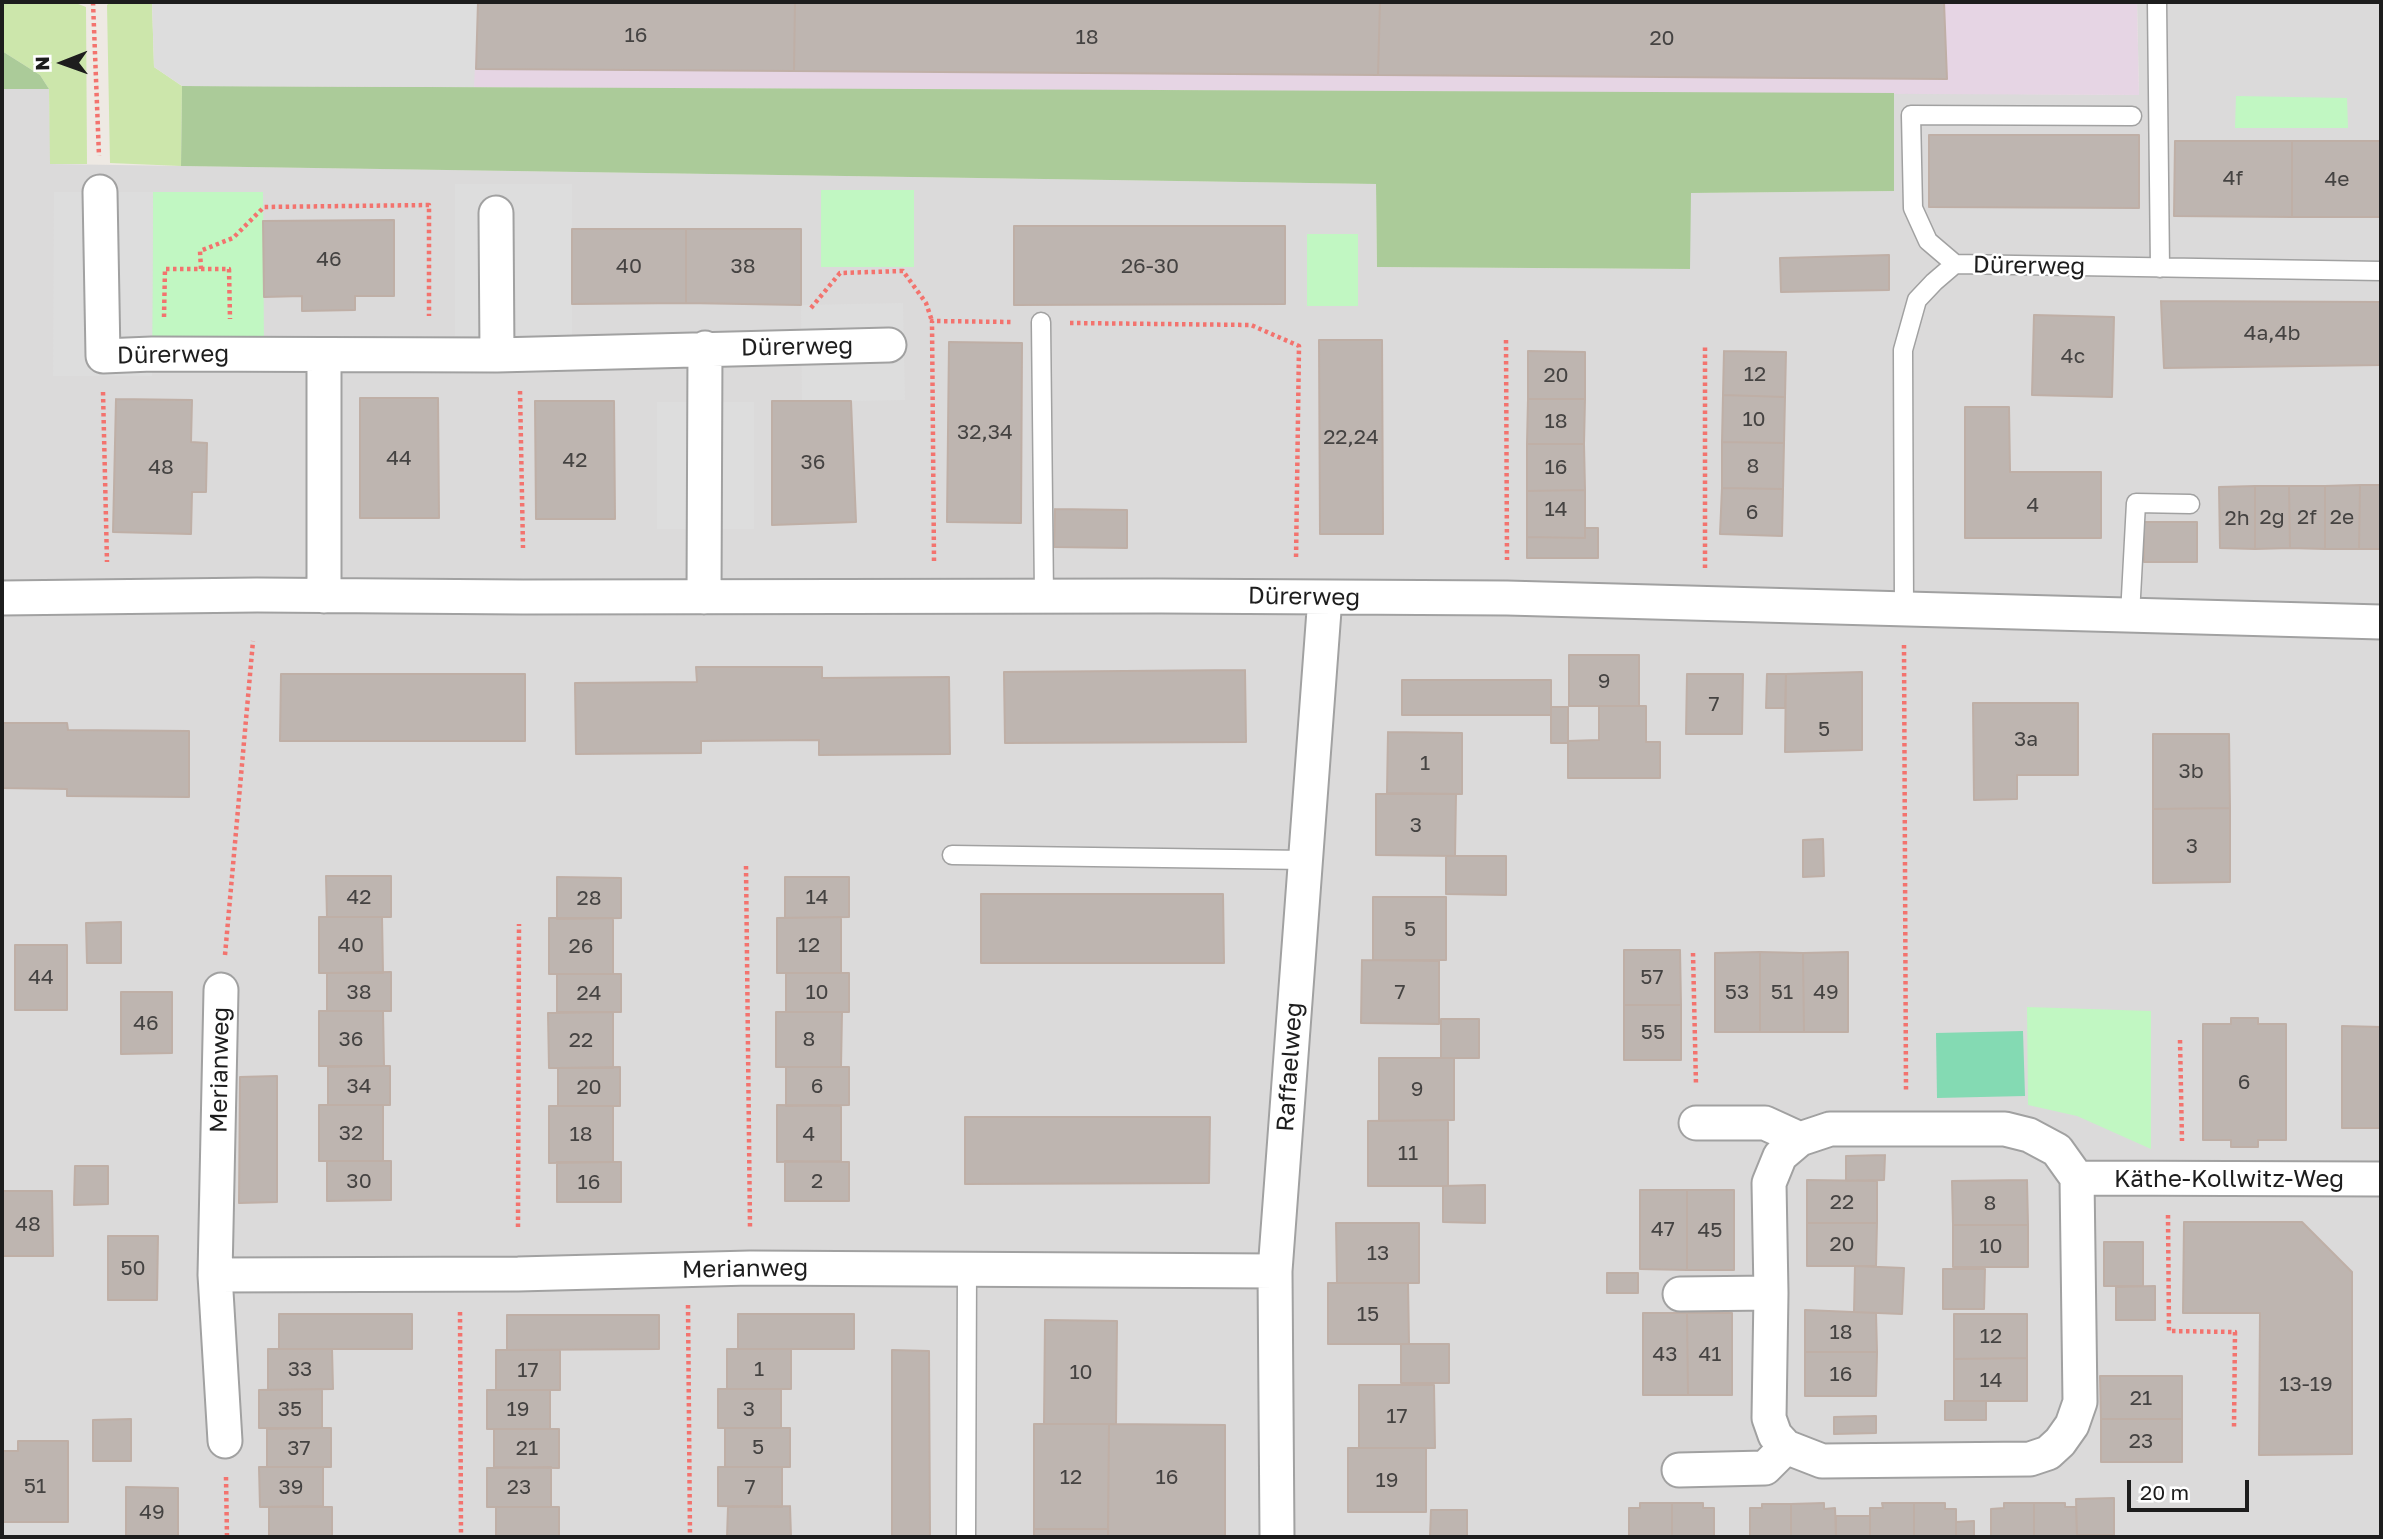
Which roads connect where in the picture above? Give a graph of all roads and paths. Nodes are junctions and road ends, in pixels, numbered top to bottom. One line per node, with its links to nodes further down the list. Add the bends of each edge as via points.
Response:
1 (93, 2): 4 (path)
2 (2157, 2): 7 (lane)
3 (2132, 117): 6 (lane, via 1911,115 1913,208 1928,240)
4 (100, 192): 22 (street, Dürerweg)
5 (496, 213): 18 (street)
6 (1955, 264): 7 (lane, Dürerweg); 35 (lane, Dürerweg, via 1917,300 1903,350)
7 (2160, 268): 9 (lane, Dürerweg)
8 (201, 269): 11 (path, via 164,269); 19 (path, via 229,269 230,322 200,322); 21 (path, via 200,251 233,237 264,206 429,205)
9 (2381, 271)
10 (932, 321): 12 (path); 17 (path, via 926,303 903,271 840,273 801,321); 26 (path)
11 (164, 322)
12 (1041, 322): 27 (path, via 1251,325 1299,346); 31 (lane)
13 (1506, 340): 28 (path)
14 (889, 345): 17 (street, Dürerweg)
15 (1705, 347): 29 (path)
16 (705, 348): 17 (street, Dürerweg); 18 (street, Dürerweg); 32 (street, Dürerweg)
17 (801, 348)
18 (508, 354): 21 (street, Dürerweg); 24 (path)
19 (200, 355): 20 (street, Dürerweg); 22 (street, Dürerweg)
20 (324, 355): 21 (street, Dürerweg); 30 (street)
21 (429, 355)
22 (103, 356): 25 (path)
23 (2190, 504): 36 (lane, via 2136,503)
24 (523, 548)
25 (107, 563)
26 (934, 563)
27 (1295, 567)
28 (1507, 568)
29 (1705, 572)
30 (324, 596): 32 (street, Dürerweg); 34 (street, Dürerweg)
31 (1044, 596): 32 (street, Dürerweg); 33 (street, Dürerweg)
32 (704, 597)
33 (1325, 597): 35 (street, Dürerweg); 40 (street, Raffaelweg)
34 (2, 598)
35 (1904, 609): 36 (street, Dürerweg); 48 (path)
36 (2130, 615): 37 (street, Dürerweg)
37 (2381, 622)
38 (253, 641): 43 (path)
39 (952, 855): 40 (lane)
40 (1305, 860): 56 (street, Raffaelweg)
41 (746, 866): 54 (path, Merianweg)
42 (519, 924): 53 (path)
43 (225, 953)
44 (1693, 953): 47 (path)
45 (221, 990): 57 (street, Merianweg)
46 (2180, 1040): 51 (path)
47 (1696, 1123): 49 (street, via 1765,1123)
48 (1907, 1130): 49 (street, Käthe-Kollwitz-Weg, via 1830,1129); 50 (street, Käthe-Kollwitz-Weg, via 2005,1129 2029,1135 2057,1150)
49 (1800, 1139): 58 (street, via 1780,1156 1769,1183)
50 (2077, 1178): 51 (street, Käthe-Kollwitz-Weg); 64 (street, Käthe-Kollwitz-Weg, via 2080,1402 2060,1442 2030,1460 1822,1461)
51 (2175, 1179): 52 (street, Käthe-Kollwitz-Weg); 62 (path, via 2169,1331 2235,1332)
52 (2381, 1179)
53 (518, 1227)
54 (750, 1228)
55 (967, 1268): 56 (street, Merianweg); 57 (street, Merianweg); 69 (lane)
56 (1275, 1271): 70 (street, Raffaelweg)
57 (215, 1275): 63 (street, Merianweg)
58 (1771, 1293): 59 (street); 64 (street, via 1769,1418)
59 (1680, 1294)
60 (460, 1300): 67 (path)
61 (688, 1300): 68 (path, Merianweg)
62 (2234, 1429)
63 (225, 1441): 66 (path)
64 (1786, 1447): 65 (street, via 1765,1468)
65 (1679, 1470)
66 (227, 1537)
67 (461, 1537)
68 (690, 1537)
69 (966, 1537)
70 (1277, 1537)

